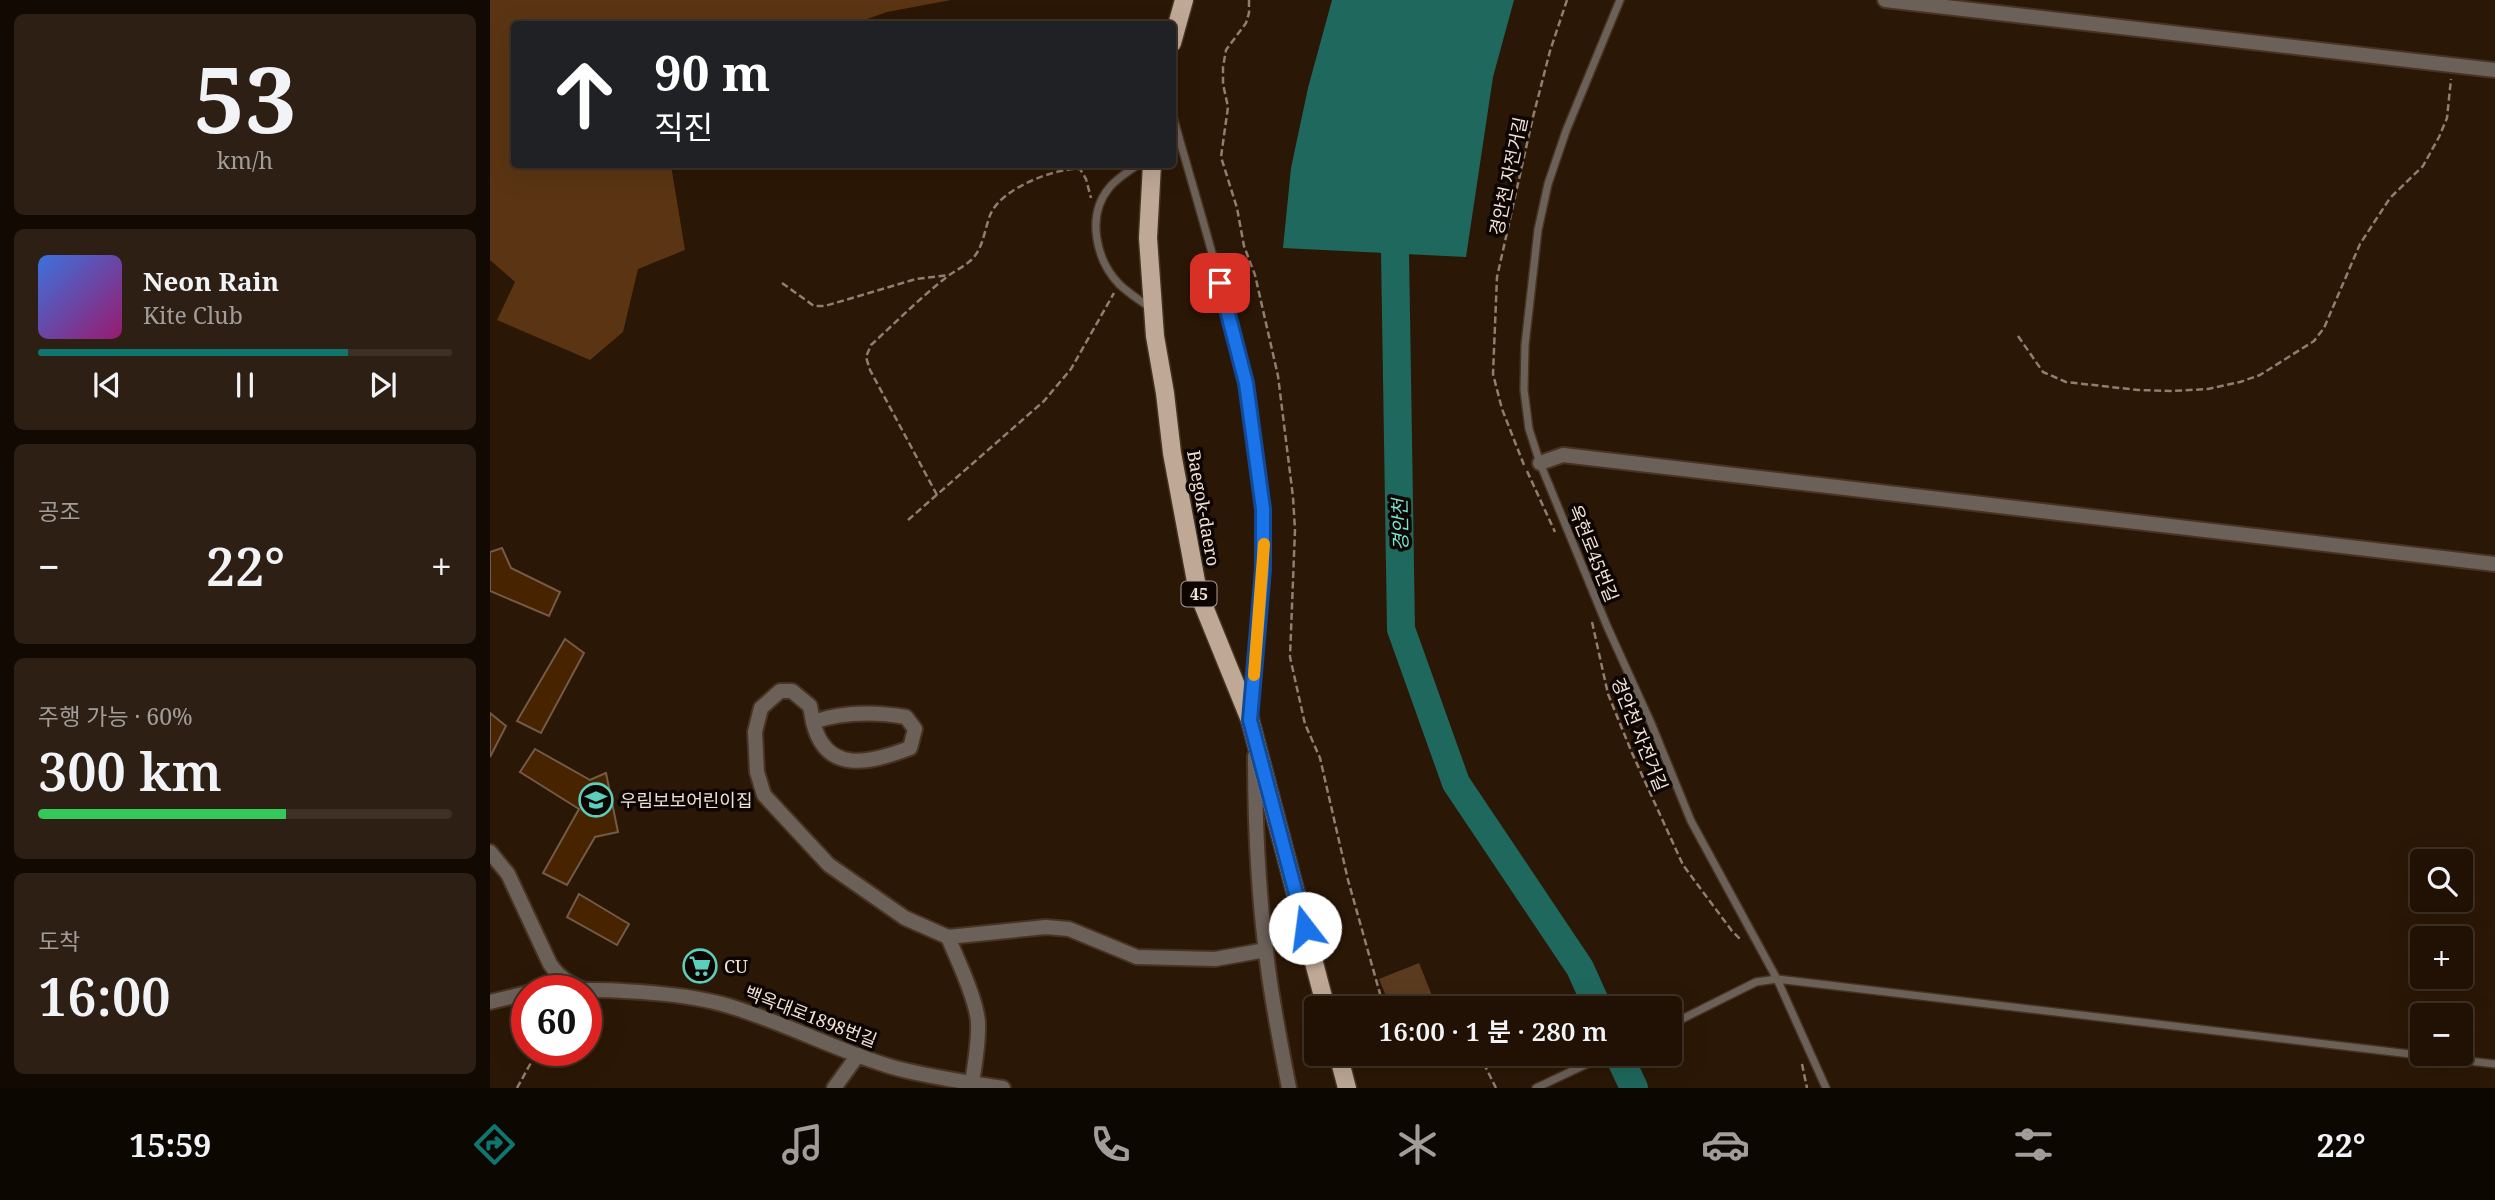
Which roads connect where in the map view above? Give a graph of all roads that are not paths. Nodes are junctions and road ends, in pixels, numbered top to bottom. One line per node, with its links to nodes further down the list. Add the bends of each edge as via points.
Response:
1 (1184, 0): 4 (main road)
2 (1620, 0): 10 (lane, 옥현로45번길, via 1559,152 1538,230 1524,390)
3 (1885, 0): 5 (street)
4 (1176, 29)
5 (2495, 70)
6 (1176, 128): 12 (lane, via 1234,331 1258,463 1264,552)
7 (1133, 168): 9 (lane, via 1107,191 1099,210 1096,243 1104,265 1120,285)
8 (1152, 168): 9 (main road, Baegok-daero / 45, via 1148,238)
9 (1153, 309): 12 (main road, Baegok-daero / 45, via 1171,453 1198,592)
10 (1540, 463): 11 (street, via 1563,455); 19 (lane, 옥현로45번길, via 1691,821)
11 (2495, 564)
12 (1250, 720): 14 (main road, Baegok-daero / 45)
13 (813, 722): 13 (street, via 829,716 889,714 906,717 915,729 909,748 885,757 844,760 829,755 817,739); 16 (street, via 810,706 792,691 780,691 761,708 755,732 757,772 764,795 829,865 905,918)
14 (1255, 740): 17 (street, via 1255,828); 21 (main road, Baegok-daero / 45)
15 (490, 852): 18 (street, via 508,874)
16 (948, 937): 17 (street, via 1046,927 1069,929 1137,957 1215,959); 29 (street, via 978,1019)
17 (1266, 950): 33 (street)
18 (558, 975)
19 (1777, 979): 24 (lane, via 1756,982); 26 (lane); 35 (lane, 옥현로45번길)
20 (602, 991): 25 (street, 백옥대로1898번길, via 720,1003)
21 (1323, 996)
22 (511, 997): 23 (street)
23 (490, 1002)
24 (1682, 1019)
25 (858, 1055): 29 (street, 백옥대로1898번길, via 903,1070); 31 (street)
26 (2495, 1064)
27 (1341, 1066): 34 (main road)
28 (1583, 1066): 30 (lane)
29 (972, 1083): 32 (street, 백옥대로1898번길)
30 (1538, 1087)
31 (834, 1088)
32 (1003, 1088)
33 (1289, 1088)
34 (1347, 1088)
35 (1826, 1088)

